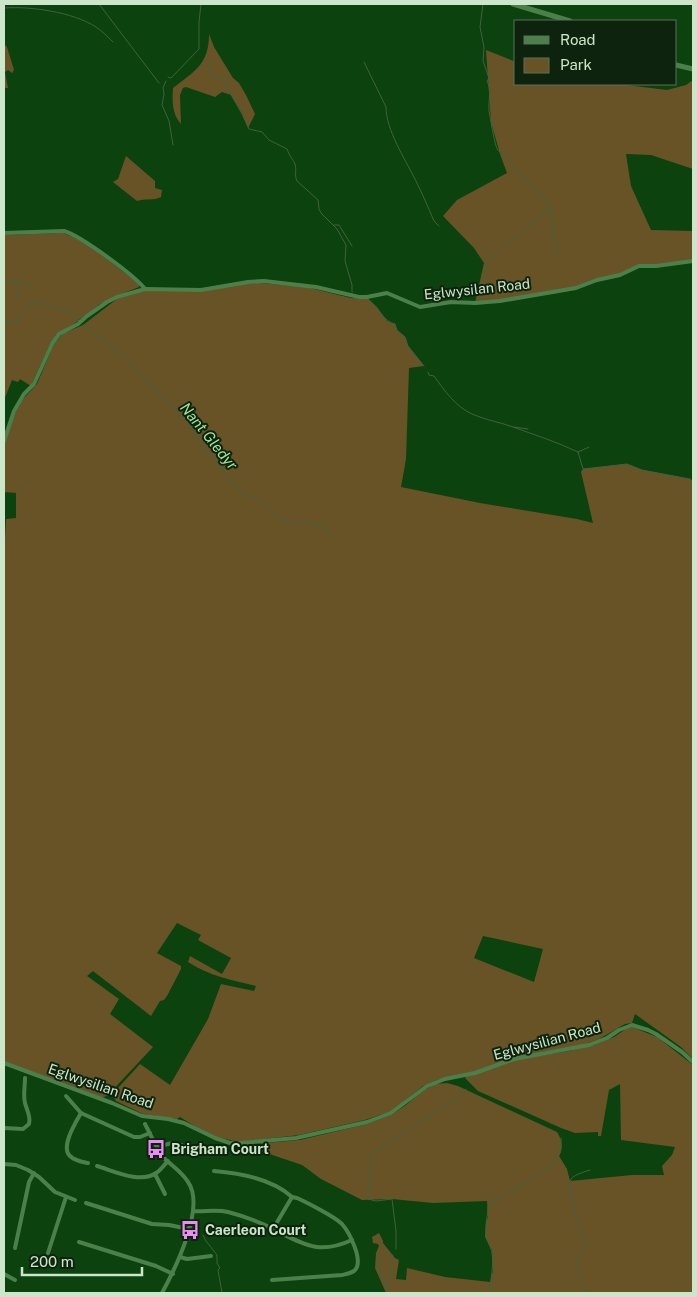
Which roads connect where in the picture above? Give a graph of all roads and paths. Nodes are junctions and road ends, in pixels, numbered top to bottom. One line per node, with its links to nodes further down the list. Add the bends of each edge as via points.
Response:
1 (513, 4): 2 (street)
2 (567, 20)
3 (677, 65): 4 (street)
4 (693, 69)
5 (4, 233): 7 (street, via 71,233 132,276)
6 (693, 260): 7 (street, Eglwysilan Road, via 639,266 620,276 576,288 500,301 451,302 420,307 387,293 359,297 278,282 248,282 195,290)
7 (144, 289): 8 (street, Eglwysilan Road, via 107,302 59,334 34,384 14,411)
8 (4, 441)
9 (693, 1062): 10 (street, Eglwysilian Road, via 656,1034 632,1025 589,1045 514,1059 476,1073 445,1079 427,1086 391,1113 367,1122 296,1138 240,1143 215,1138 184,1123 142,1116)
10 (4, 1063)
11 (25, 1078): 15 (street, via 29,1124 22,1129)
12 (66, 1096): 13 (street)
13 (81, 1113): 16 (street, via 134,1137); 20 (street, via 66,1148 72,1158)
14 (145, 1124): 16 (street)
15 (4, 1128)
16 (150, 1133): 17 (street)
17 (157, 1148): 18 (street, via 172,1142); 19 (street)
18 (197, 1153)
19 (168, 1161): 25 (street); 31 (street, via 190,1183)
20 (88, 1163)
21 (4, 1164): 24 (street)
22 (97, 1166): 25 (street, via 139,1178)
23 (214, 1171): 28 (street, via 258,1180)
24 (34, 1173): 27 (street, via 55,1192); 36 (street)
25 (155, 1174): 26 (street)
26 (165, 1194)
27 (66, 1197): 29 (street); 37 (street)
28 (292, 1197): 32 (street); 34 (street, via 341,1223)
29 (75, 1200)
30 (86, 1203): 33 (street, via 152,1224)
31 (193, 1211): 32 (street, via 225,1211); 33 (street)
32 (274, 1228): 34 (street, via 302,1244 318,1248)
33 (189, 1229): 39 (street)
34 (352, 1240): 43 (street, via 357,1258 353,1272)
35 (78, 1242): 41 (street)
36 (15, 1248)
37 (48, 1253)
38 (211, 1256): 39 (street)
39 (180, 1257): 41 (street)
40 (4, 1274): 42 (street)
41 (172, 1274): 44 (street)
42 (15, 1280)
43 (272, 1280)
44 (163, 1293)

